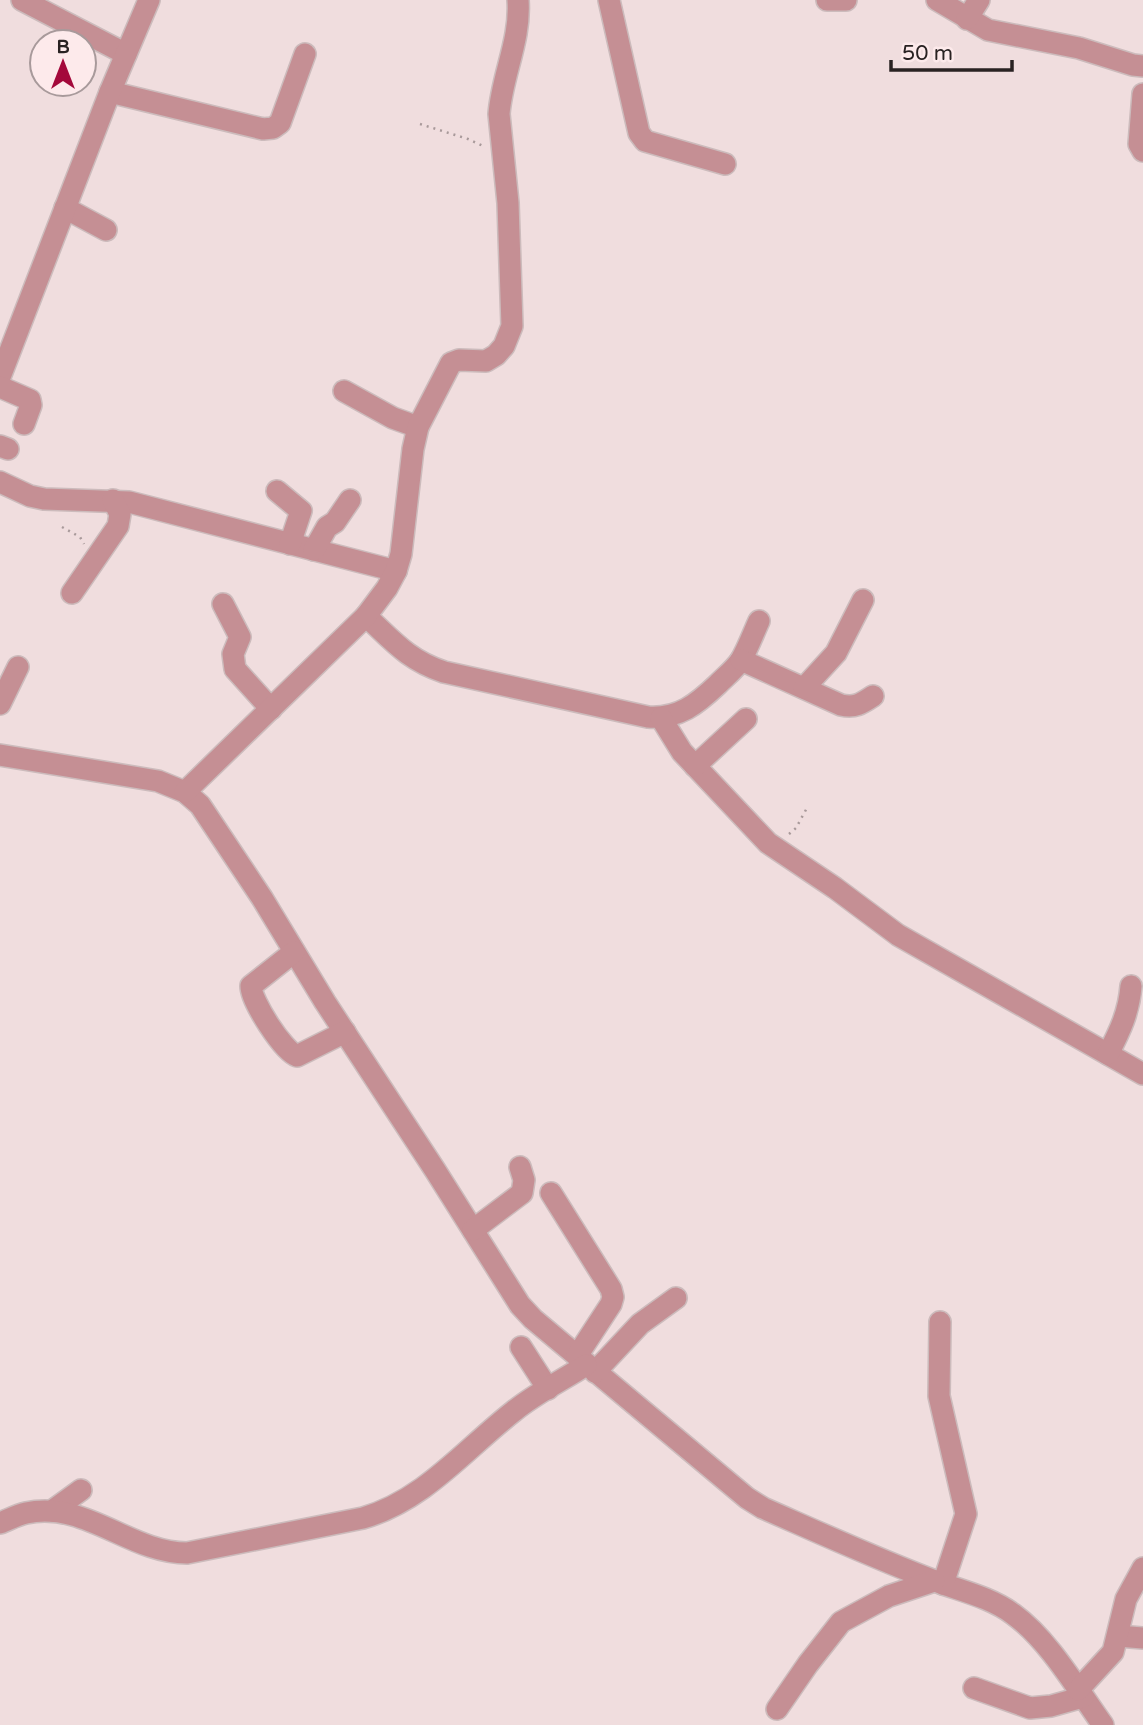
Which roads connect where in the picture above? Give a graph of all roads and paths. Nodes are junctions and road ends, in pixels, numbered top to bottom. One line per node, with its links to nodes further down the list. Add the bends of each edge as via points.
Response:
1 (22, 0): 10 (street)
2 (149, 0): 10 (street)
3 (518, 0): 17 (street, via 517,36 500,100)
4 (609, 0): 18 (street, via 639,133 645,141)
5 (827, 0): 6 (street)
6 (846, 0)
7 (937, 0): 9 (street)
8 (979, 0): 9 (street)
9 (967, 19): 12 (street, via 997,33)
10 (126, 54): 13 (street)
11 (305, 54): 13 (street, via 280,122 263,130)
12 (1143, 66)
13 (110, 92): 19 (street)
14 (1143, 94): 16 (street, via 1139,144)
15 (420, 124): 17 (path)
16 (1143, 151)
17 (503, 156): 25 (street, via 512,326 496,355 486,361 451,363)
18 (725, 164)
19 (65, 208): 20 (street); 21 (street)
20 (106, 230)
21 (0, 377)
22 (0, 387): 24 (street, via 30,400)
23 (344, 391): 25 (street)
24 (24, 424)
25 (418, 426): 34 (street)
26 (0, 482): 28 (street, via 44,499)
27 (277, 491): 31 (street, via 301,511)
28 (113, 500): 31 (street); 33 (street, via 120,514 118,526)
29 (350, 500): 32 (street)
30 (62, 527): 33 (path, via 80,537)
31 (290, 544): 32 (street)
32 (314, 550): 34 (street)
33 (93, 562): 35 (street)
34 (396, 571): 38 (street)
35 (72, 593)
36 (863, 600): 42 (street, via 836,653)
37 (223, 604): 45 (street, via 240,637 233,654 235,669)
38 (366, 616): 45 (street); 46 (street, via 425,666)
39 (759, 621): 40 (street)
40 (741, 660): 42 (street); 46 (street, via 699,702)
41 (18, 667): 44 (street)
42 (804, 688): 43 (street, via 851,707)
43 (873, 696)
44 (0, 704)
45 (271, 709): 50 (street)
46 (661, 718): 49 (street)
47 (746, 719): 49 (street)
48 (0, 755): 50 (street, via 158,781)
49 (695, 766): 52 (street)
50 (185, 792): 53 (street, via 200,805)
51 (808, 806): 52 (path, via 796,828)
52 (772, 847): 56 (street, via 898,935)
53 (294, 952): 55 (street); 55 (street, via 251,986 261,1010 290,1053 297,1056)
54 (1131, 986): 56 (street, via 1123,1025)
55 (345, 1032): 60 (street)
56 (1108, 1054): 57 (street)
57 (1143, 1074)
58 (520, 1167): 60 (street, via 522,1193)
59 (551, 1193): 64 (street, via 613,1297)
60 (473, 1230): 64 (street, via 520,1305)
61 (676, 1298): 64 (street)
62 (940, 1322): 70 (street, via 939,1396 966,1514)
63 (521, 1347): 65 (street)
64 (586, 1364): 65 (street); 70 (street, via 763,1508)
65 (548, 1389): 67 (street, via 516,1409 463,1458 404,1502 363,1518 170,1553 82,1517)
66 (81, 1490): 67 (street)
67 (52, 1511): 68 (street, via 26,1513)
68 (0, 1523)
69 (1143, 1568): 71 (street, via 1126,1599)
70 (938, 1583): 74 (street, via 1013,1613); 75 (street, via 889,1596 841,1622)
71 (1118, 1636): 72 (street); 74 (street, via 1113,1652)
72 (1143, 1639)
73 (974, 1688): 74 (street, via 1030,1708 1051,1706)
74 (1081, 1694): 76 (street)
75 (778, 1709)
76 (1103, 1725)

